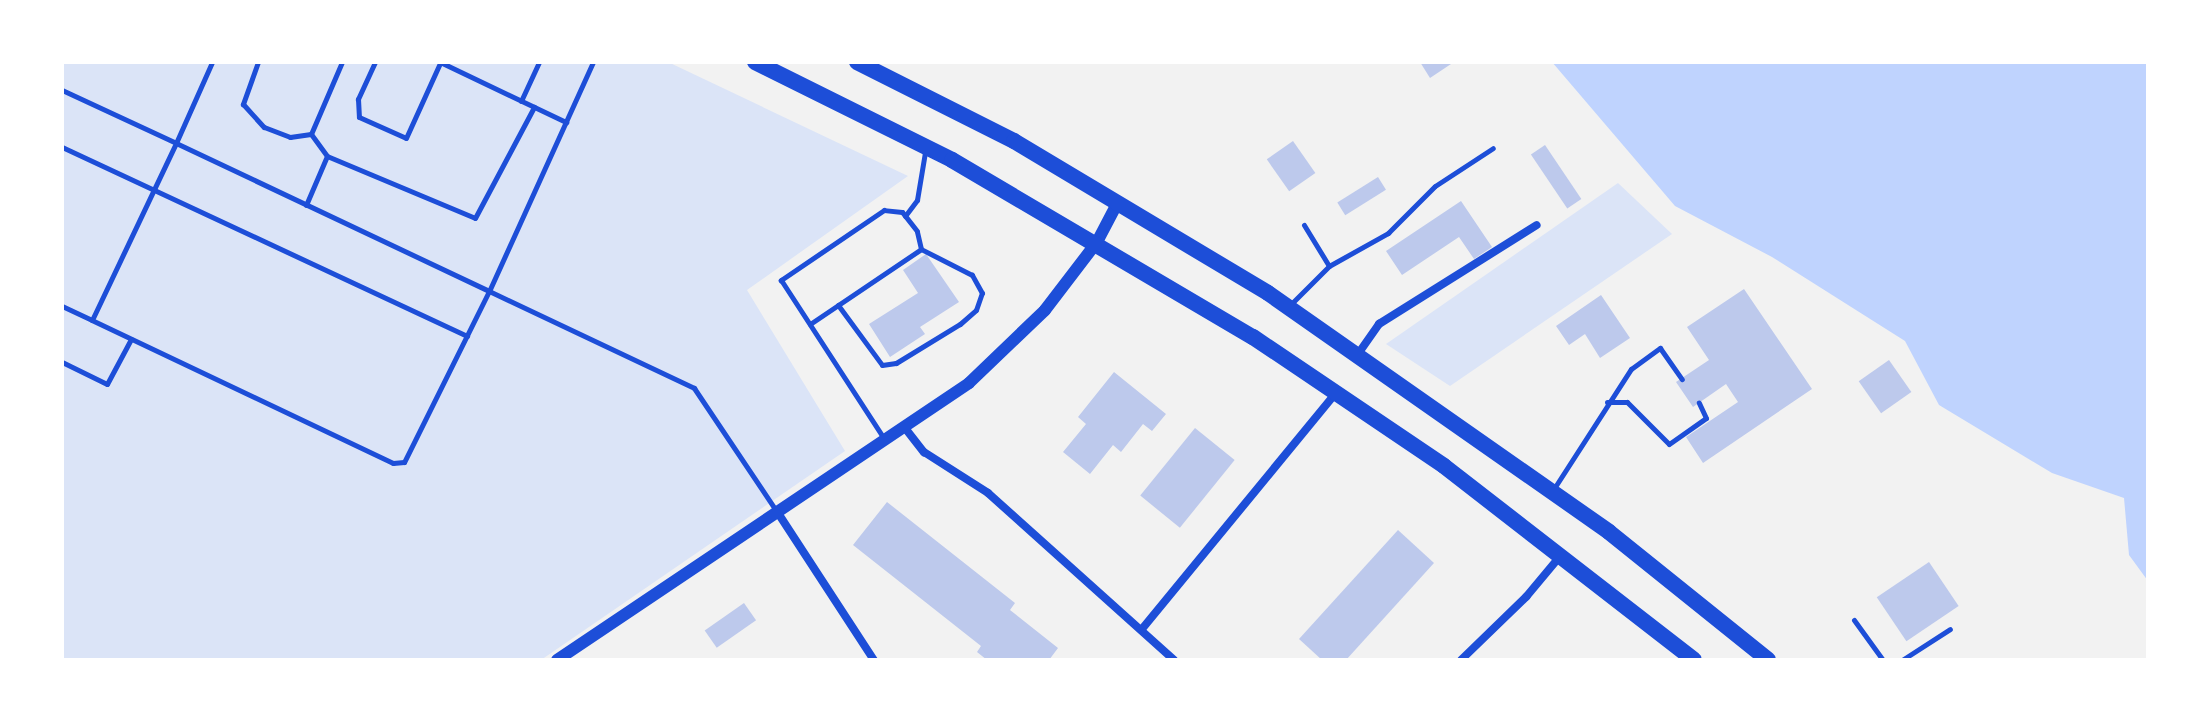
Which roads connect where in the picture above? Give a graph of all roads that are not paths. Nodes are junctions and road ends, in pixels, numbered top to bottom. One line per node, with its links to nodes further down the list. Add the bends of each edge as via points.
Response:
1 (212, 62): 15 (lane)
2 (258, 62): 14 (lane, via 243,104 264,127 290,137)
3 (342, 62): 14 (lane)
4 (375, 62): 5 (lane, via 358,99 359,117 406,138)
5 (440, 62): 11 (lane)
6 (539, 62): 11 (lane)
7 (593, 62): 13 (lane)
8 (755, 62): 17 (highway)
9 (857, 62): 21 (highway, via 1014,141)
10 (62, 90): 15 (lane)
11 (521, 101): 12 (lane)
12 (534, 107): 13 (lane); 19 (lane, via 475,218)
13 (566, 122): 29 (lane)
14 (311, 134): 19 (lane)
15 (176, 143): 20 (lane); 22 (lane)
16 (62, 147): 20 (lane)
17 (925, 147): 23 (lane, via 917,200); 26 (highway)
18 (1493, 148): 28 (lane, via 1435,186 1388,233)
19 (327, 156): 22 (lane)
20 (155, 188): 33 (lane); 35 (lane)
21 (1118, 202): 26 (street); 32 (highway)
22 (306, 205): 29 (lane)
23 (905, 216): 27 (lane, via 917,231); 34 (lane, via 884,210 781,280)
24 (1304, 225): 28 (lane)
25 (1537, 225): 37 (street, via 1379,324)
26 (1097, 242): 40 (highway); 43 (street, via 1017,342)
27 (921, 249): 30 (lane); 30 (lane, via 972,275 982,293 976,310 960,324 896,363 882,365)
28 (1329, 266): 32 (lane)
29 (489, 291): 35 (lane); 46 (lane, via 694,388)
30 (838, 305): 34 (lane)
31 (62, 306): 33 (lane)
32 (1288, 306): 37 (highway)
33 (92, 320): 36 (lane)
34 (810, 324): 44 (lane)
35 (467, 336): 36 (lane, via 404,462 393,463)
36 (131, 339): 38 (lane, via 107,384)
37 (1358, 354): 45 (highway)
38 (62, 362)
39 (1682, 379): 41 (lane, via 1660,348 1631,369)
40 (1336, 393): 47 (highway); 49 (street)
41 (1606, 403): 42 (lane, via 1627,402 1669,444 1706,418); 45 (lane)
42 (1699, 403)
43 (905, 428): 44 (street); 49 (street, via 924,452 988,493)
44 (886, 441): 46 (street)
45 (1553, 491): 56 (highway)
46 (778, 513): 51 (street); 52 (street)
47 (1562, 553): 54 (street, via 1526,597); 55 (highway)
48 (1854, 620): 57 (lane)
49 (1142, 629): 53 (street)
50 (1950, 629): 58 (lane)
51 (557, 660)
52 (874, 660)
53 (1174, 660)
54 (1461, 660)
55 (1694, 660)
56 (1768, 660)
57 (1883, 660)
58 (1902, 660)

